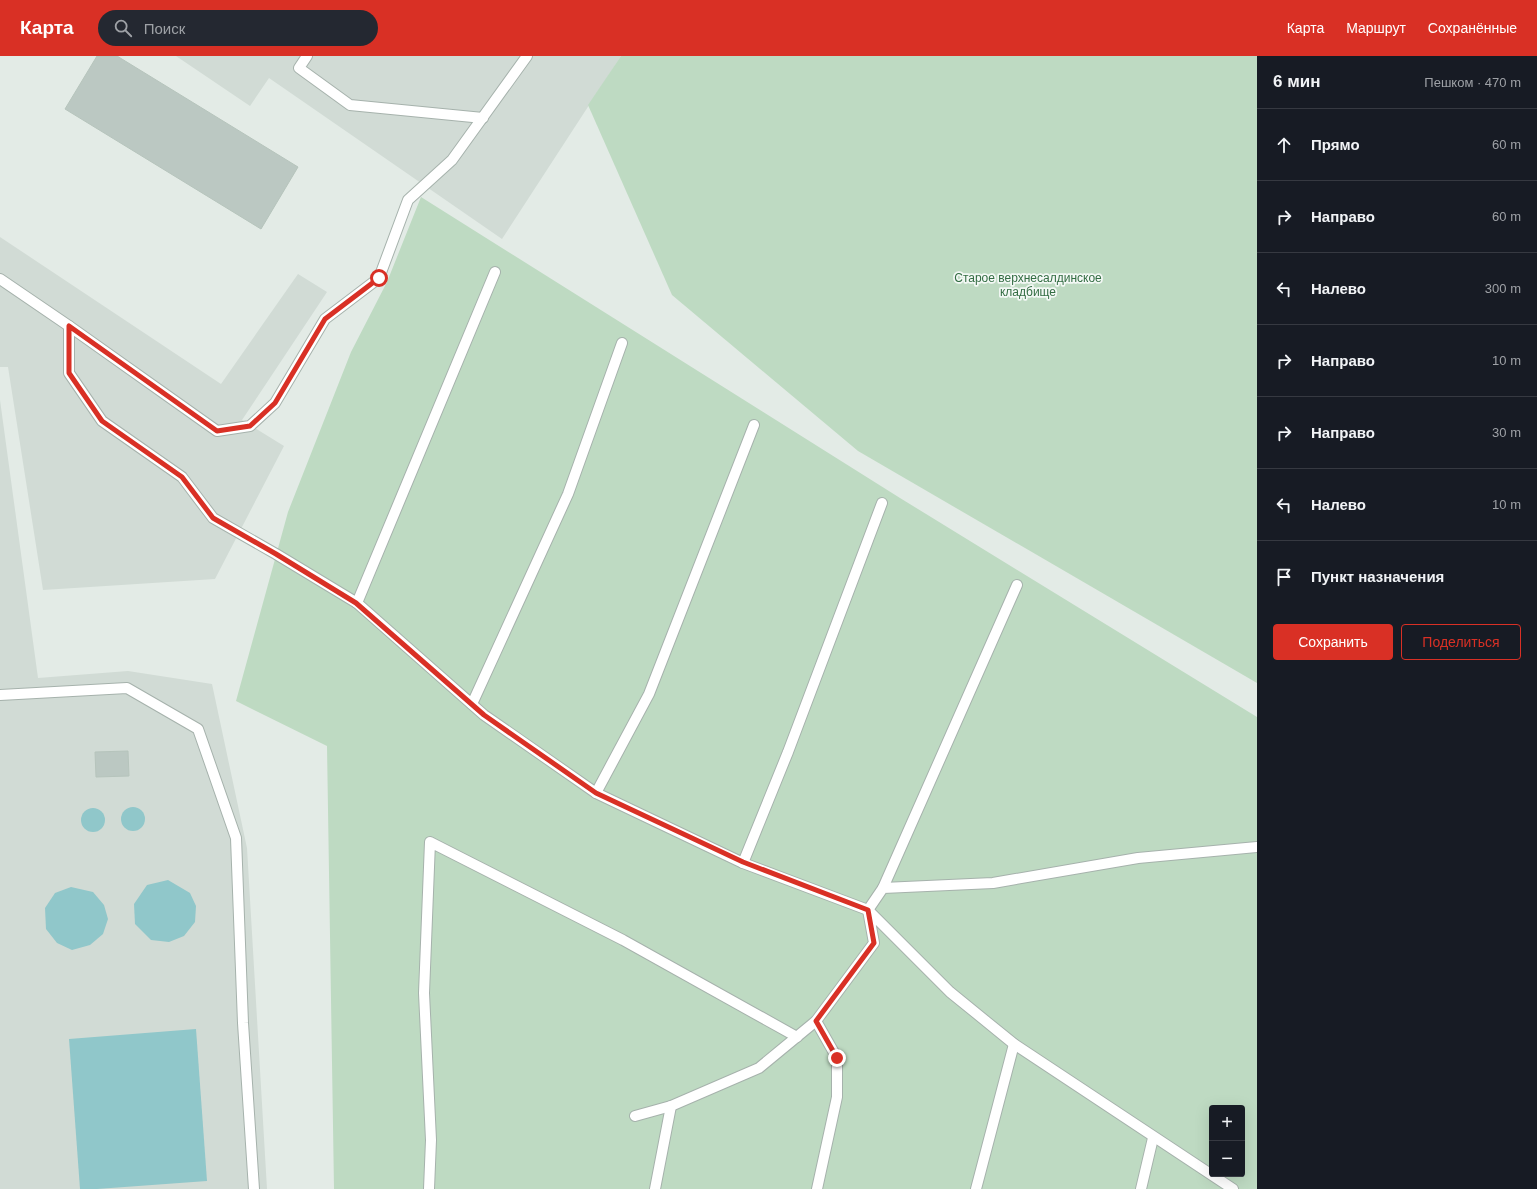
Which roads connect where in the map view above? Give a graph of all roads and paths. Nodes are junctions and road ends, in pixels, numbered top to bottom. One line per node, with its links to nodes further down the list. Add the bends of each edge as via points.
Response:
1 (307, 56): 3 (lane, via 299,68 350,105)
2 (527, 56): 3 (lane)
3 (483, 118): 6 (lane, via 452,160 408,200 379,278 325,319 275,403 250,426 217,431)
4 (495, 272): 11 (lane)
5 (0, 279): 6 (lane)
6 (69, 326): 11 (lane, via 69,373 102,421 182,477 213,518)
7 (622, 343): 13 (lane, via 568,494)
8 (754, 425): 14 (lane, via 649,694)
9 (882, 503): 16 (lane, via 788,752)
10 (1017, 585): 17 (lane)
11 (356, 603): 13 (lane)
12 (0, 695): 25 (lane, via 127,688 198,729 236,838 243,1023)
13 (472, 704): 14 (lane)
14 (596, 793): 16 (lane)
15 (1257, 847): 17 (lane, via 1138,858 993,883)
16 (743, 862): 18 (lane)
17 (883, 888): 18 (lane)
18 (868, 910): 19 (lane, via 874,943); 21 (lane, via 950,992)
19 (816, 1021): 20 (lane); 28 (lane, via 837,1058 837,1097)
20 (797, 1037): 22 (lane, via 759,1068); 26 (lane, via 623,940 430,842 424,993 431,1140)
21 (1014, 1044): 24 (lane); 29 (lane)
22 (671, 1106): 23 (lane); 27 (lane)
23 (634, 1116)
24 (1154, 1138): 30 (lane); 31 (lane)
25 (254, 1189)
26 (429, 1189)
27 (655, 1189)
28 (817, 1189)
29 (976, 1189)
30 (1141, 1189)
31 (1233, 1189)

